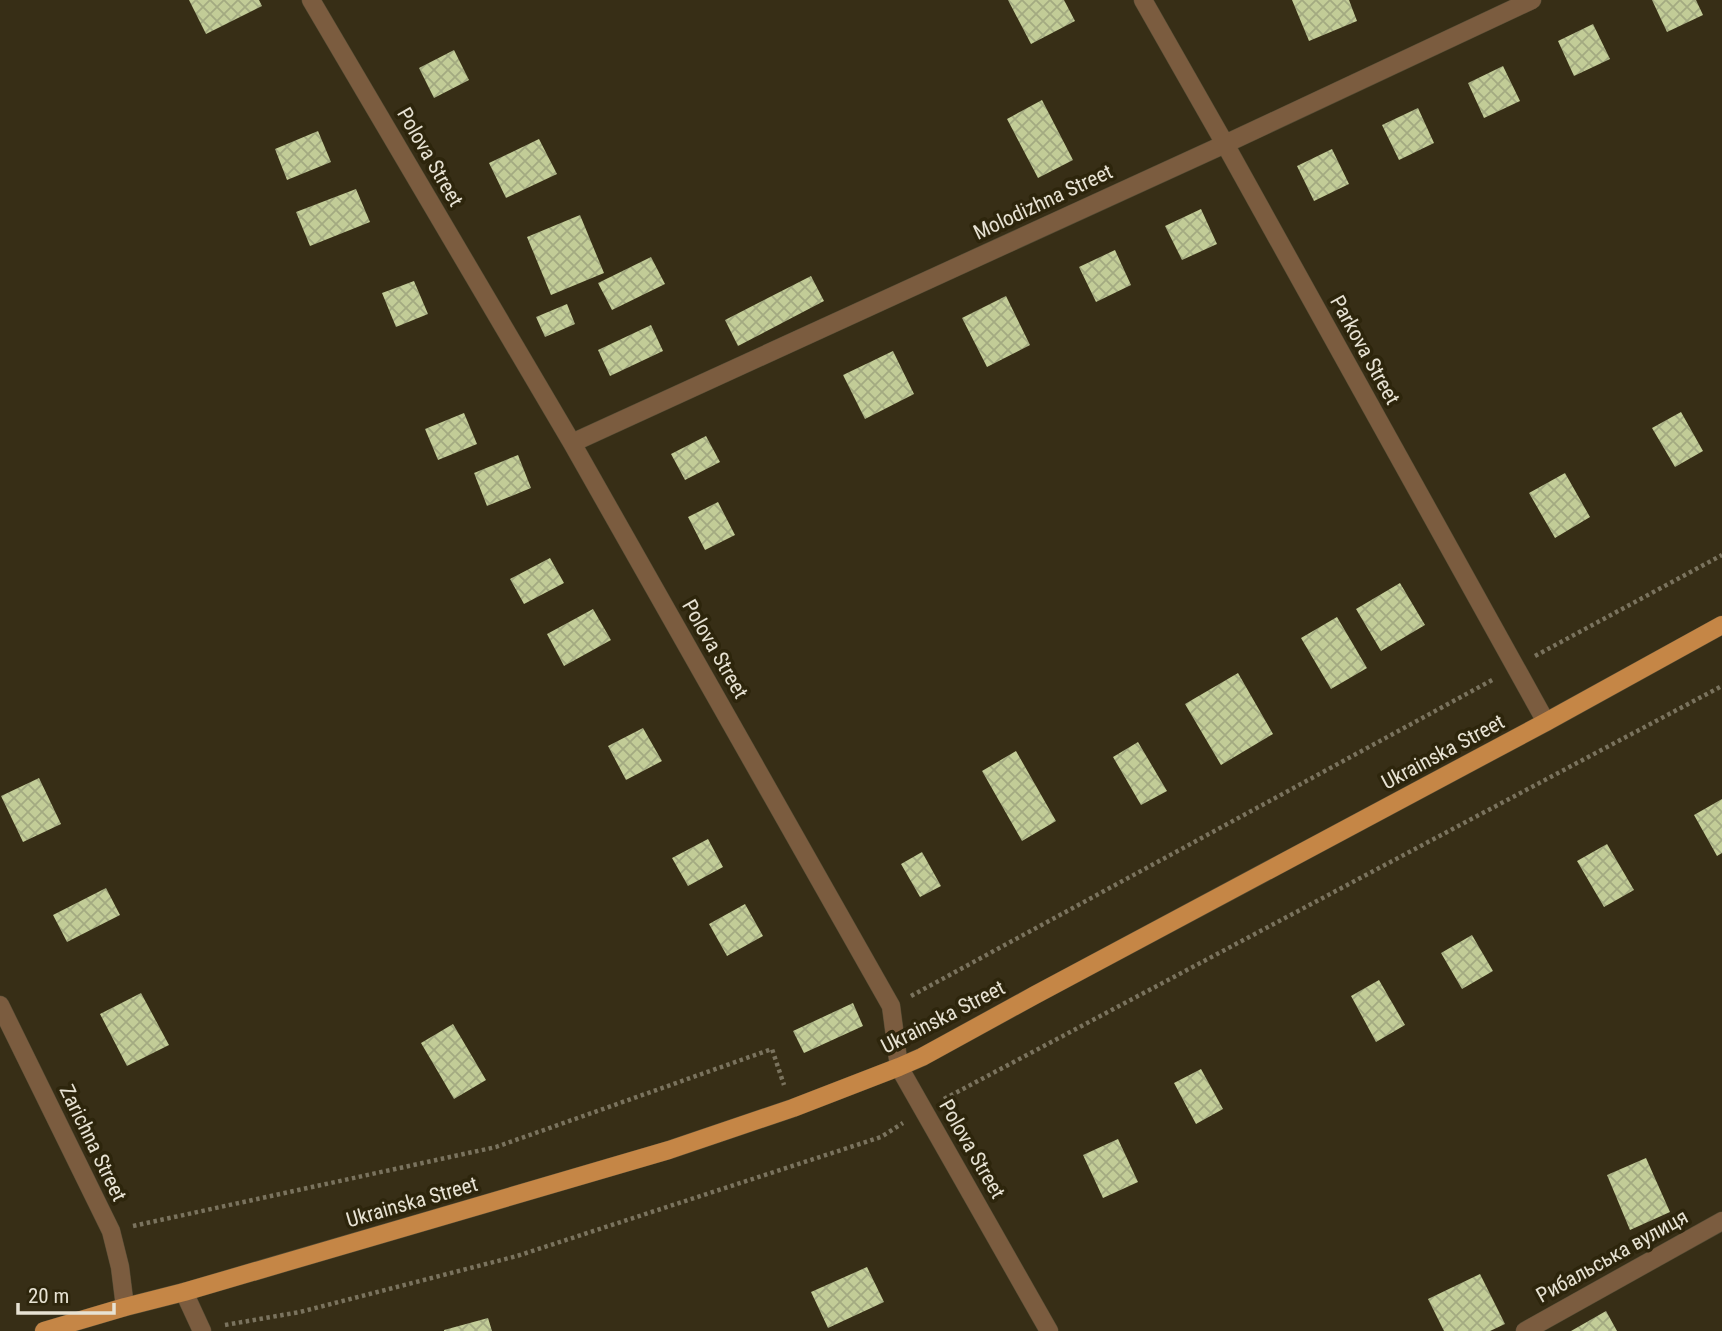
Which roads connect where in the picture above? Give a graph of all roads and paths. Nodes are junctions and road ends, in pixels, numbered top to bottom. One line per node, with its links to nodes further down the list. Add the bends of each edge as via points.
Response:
1 (311, 0): 5 (street, Polova Street)
2 (1143, 0): 4 (street, Parkova Street)
3 (1532, 0): 4 (street, Molodizhna Street)
4 (1225, 144): 5 (street, Molodizhna Street); 8 (street, Parkova Street)
5 (572, 443): 11 (street, Polova Street)
6 (1722, 555): 8 (path)
7 (1722, 625): 9 (main road, Ukrainska Street)
8 (1516, 666): 9 (street, Parkova Street); 11 (path)
9 (1546, 722): 12 (main road, Ukrainska Street)
10 (0, 1005): 15 (street, Zarichna Street)
11 (891, 1006): 12 (street, Polova Street)
12 (899, 1067): 13 (main road, Ukrainska Street); 20 (street, Polova Street)
13 (793, 1108): 15 (path, via 772,1049 496,1147); 16 (main road, Ukrainska Street, via 669,1150)
14 (1722, 1221): 21 (street, Рибальська вулиця)
15 (111, 1231): 17 (street, Zarichna Street)
16 (184, 1292): 17 (main road, Ukrainska Street); 19 (street)
17 (125, 1307): 18 (main road, Ukrainska Street)
18 (44, 1331)
19 (202, 1331)
20 (1049, 1331)
21 (1525, 1331)

